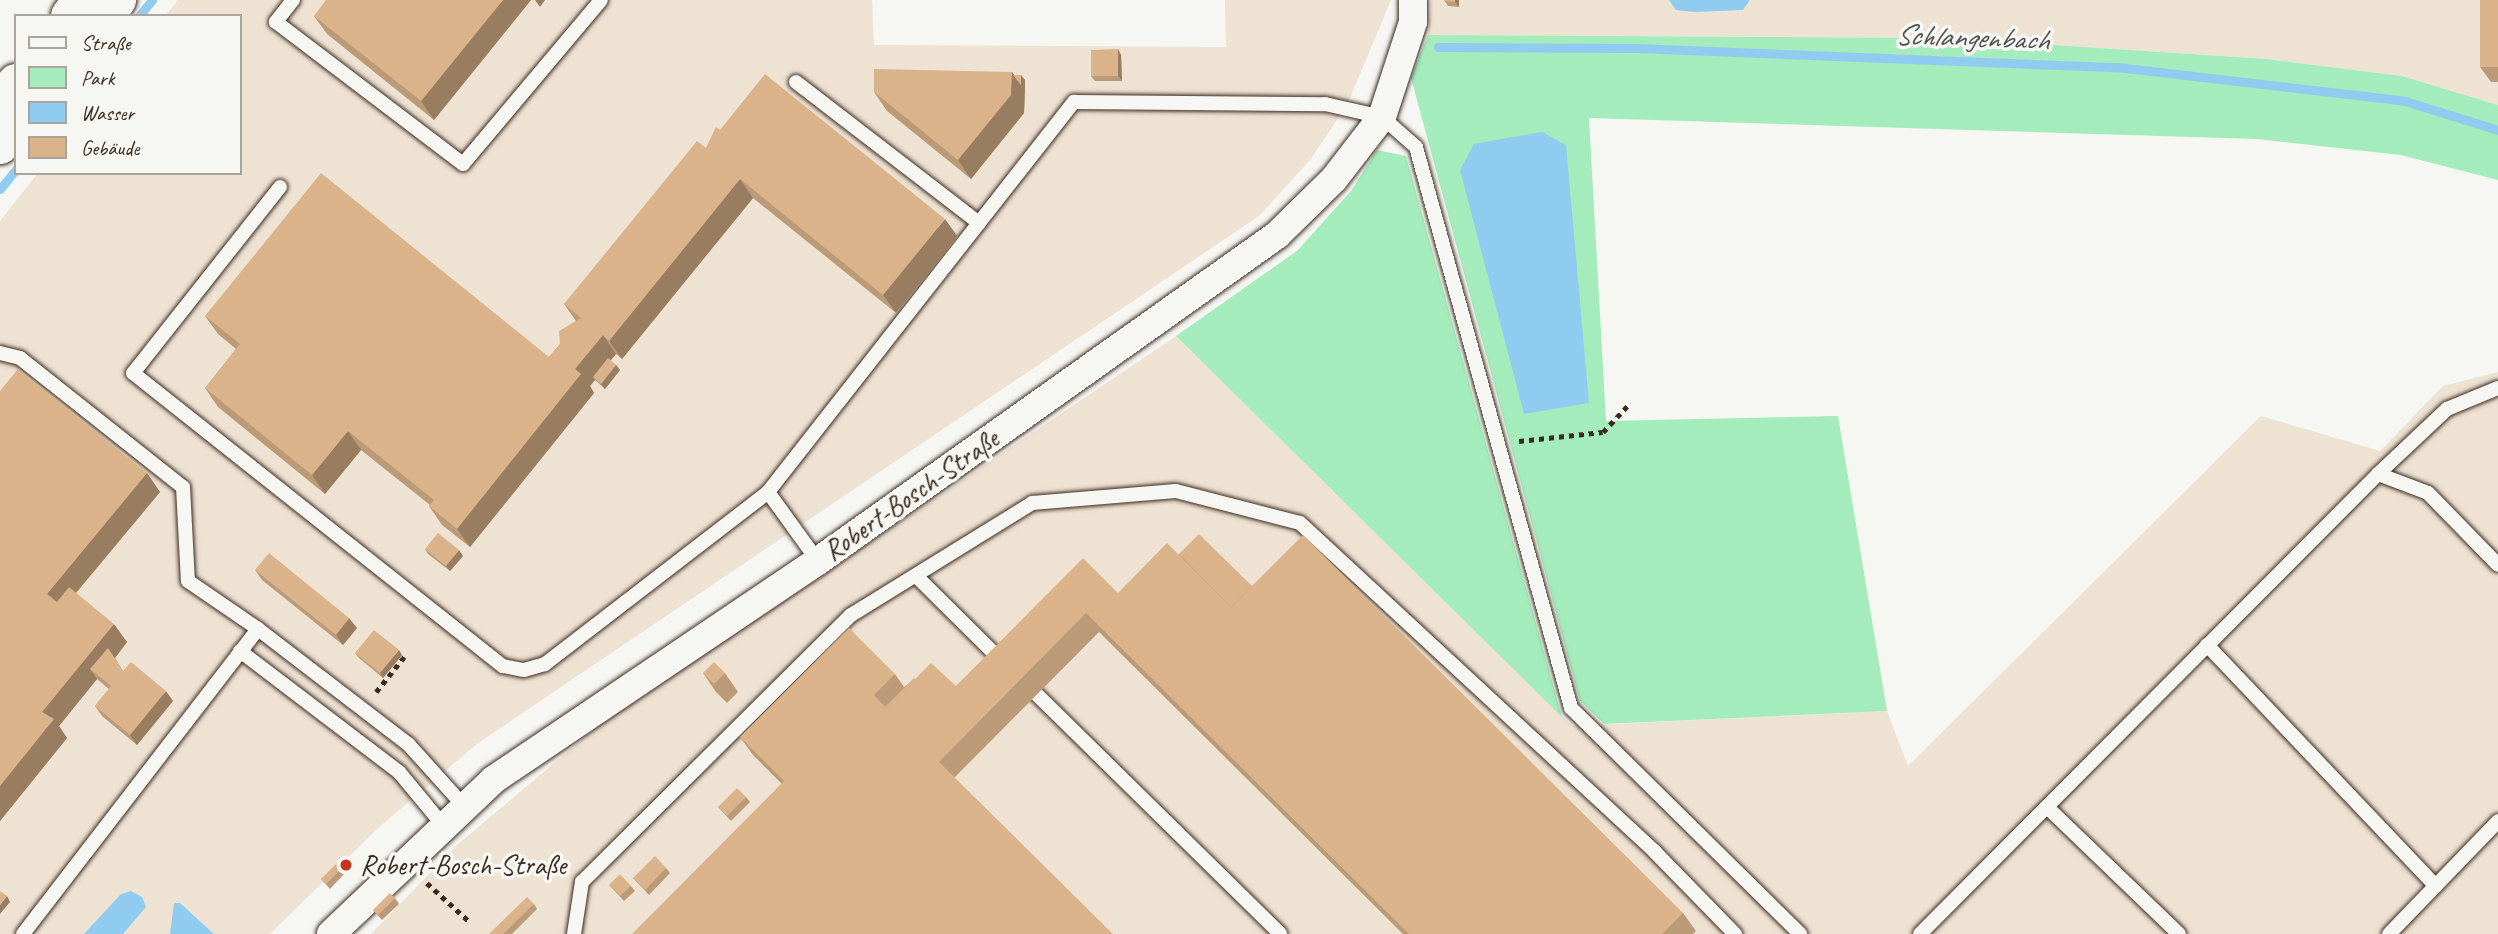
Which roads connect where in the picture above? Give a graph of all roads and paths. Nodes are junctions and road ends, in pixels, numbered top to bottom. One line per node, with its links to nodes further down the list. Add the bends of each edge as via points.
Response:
1 (117, 0): 5 (main road)
2 (293, 0): 3 (lane, via 276,22 463,164)
3 (601, 0)
4 (1413, 0): 9 (street, Robert-Bosch-Straße, via 1413,22)
5 (106, 14)
6 (796, 82): 13 (lane)
7 (14, 85): 8 (main road)
8 (0, 102)
9 (1382, 117): 13 (lane, via 1325,104 1074,103); 17 (lane, via 1416,147); 20 (street, Robert-Bosch-Straße, via 1334,179 1277,235)
10 (14, 128): 11 (main road)
11 (0, 145)
12 (280, 187): 19 (lane, via 133,373 503,666 524,670 545,664)
13 (979, 223): 19 (lane)
14 (0, 353): 23 (lane, via 20,358 183,487 188,581)
15 (2498, 388): 18 (lane, via 2447,409)
16 (1628, 405): 17 (path, via 1603,432)
17 (1498, 443): 40 (lane, via 1571,708)
18 (2378, 474): 21 (lane, via 2428,493); 24 (lane)
19 (768, 492): 20 (lane)
20 (818, 561): 28 (street, Robert-Bosch-Straße, via 659,666)
21 (2498, 565)
22 (917, 577): 37 (lane, via 850,615 582,882); 38 (lane); 39 (lane, via 1032,503 1176,491 1300,523 1644,842)
23 (258, 629): 25 (lane); 27 (lane)
24 (2207, 645): 29 (lane); 33 (lane)
25 (240, 651): 31 (lane, via 399,772); 35 (lane)
26 (404, 657): 27 (path)
27 (363, 709): 28 (lane, via 408,746)
28 (463, 805): 31 (street, Robert-Bosch-Straße)
29 (2047, 807): 41 (lane); 42 (lane)
30 (2498, 821): 33 (lane)
31 (442, 824): 32 (street, Robert-Bosch-Straße)
32 (404, 861): 34 (path); 36 (street, Robert-Bosch-Straße)
33 (2435, 886): 43 (lane)
34 (471, 923)
35 (23, 934)
36 (331, 934)
37 (574, 934)
38 (1280, 934)
39 (1735, 934)
40 (1800, 934)
41 (1920, 934)
42 (2179, 934)
43 (2389, 934)

